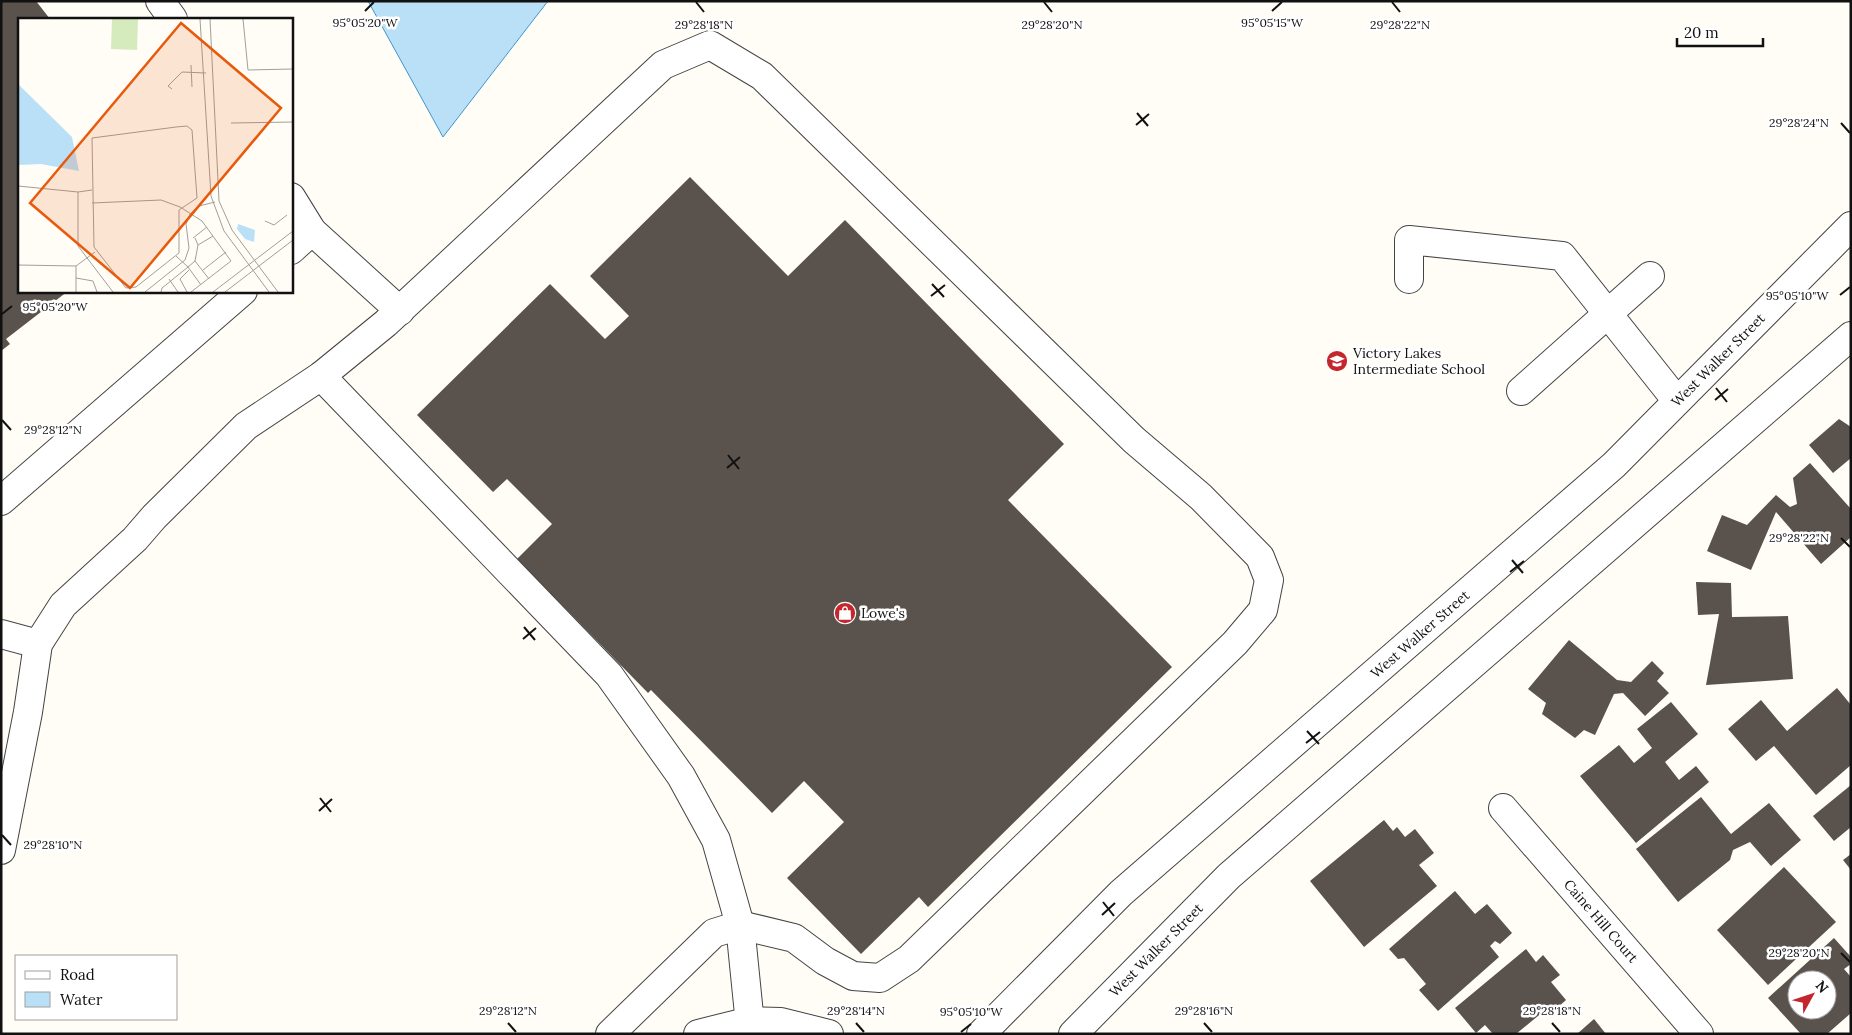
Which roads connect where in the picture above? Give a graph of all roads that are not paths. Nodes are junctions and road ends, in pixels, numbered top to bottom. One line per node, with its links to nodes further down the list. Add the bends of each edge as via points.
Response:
1 (160, 1): 2 (street)
2 (172, 18)
3 (292, 199): 5 (street)
4 (1851, 226): 15 (street, West Walker Street)
5 (312, 231): 6 (street); 10 (street)
6 (292, 249)
7 (1650, 276): 11 (street)
8 (1409, 279): 11 (street, via 1409,240 1562,256)
9 (242, 292): 16 (street)
10 (400, 311): 13 (street); 21 (street, via 663,65 710,45 762,76 1134,440 1201,498 1260,558 1269,580 1263,610 1235,643 909,959 880,978 853,976 825,961 794,938)
11 (1608, 314): 14 (street); 15 (street)
12 (1851, 336): 27 (street, West Walker Street, via 1229,876)
13 (321, 376): 18 (street, via 246,426 135,539 63,605); 21 (street, via 609,675 681,776 716,840)
14 (1521, 391)
15 (1677, 401): 26 (street, West Walker Street, via 1614,465 1121,893)
16 (1, 501)
17 (1, 634): 18 (street)
18 (38, 644): 20 (street)
19 (1503, 808): 28 (street, Caine Hill Court)
20 (1, 850)
21 (740, 925): 22 (street); 23 (street, via 714,933)
22 (751, 1027): 24 (street); 25 (street, via 781,1022)
23 (610, 1034)
24 (698, 1034)
25 (828, 1034)
26 (981, 1034)
27 (1073, 1034)
28 (1699, 1034)

